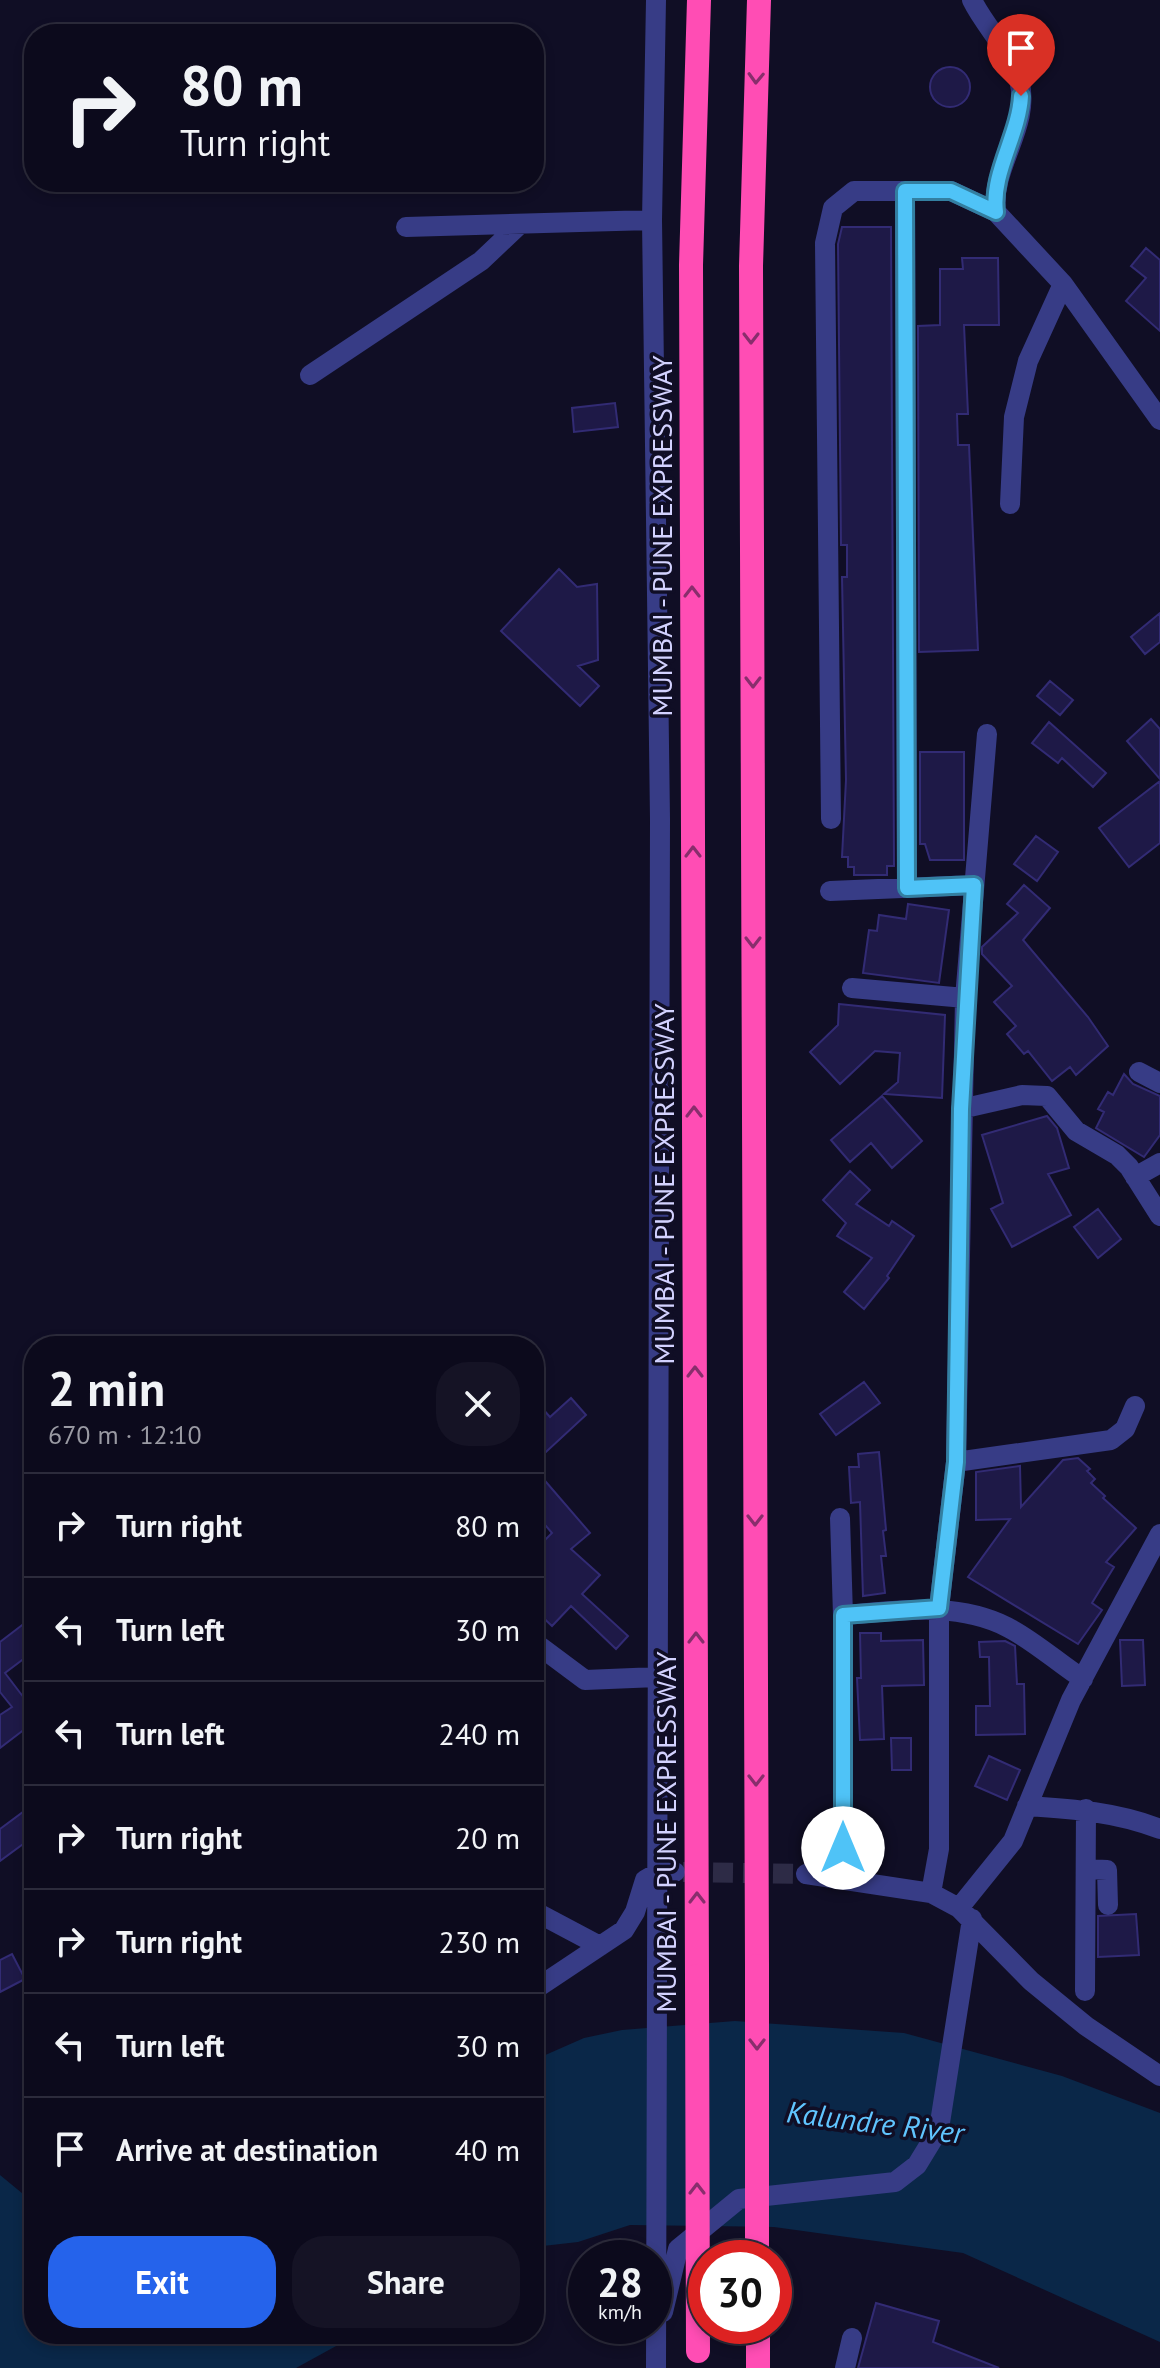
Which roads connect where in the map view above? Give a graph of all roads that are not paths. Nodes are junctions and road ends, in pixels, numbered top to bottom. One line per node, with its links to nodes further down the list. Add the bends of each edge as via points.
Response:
1 (656, 0): 7 (street)
2 (699, 0): 58 (highway, MUMBAI - PUNE EXPRESSWAY, one-way to 2, bridge, via 691,265)
3 (759, 0): 53 (highway, one-way to 53, bridge, via 751,266)
4 (972, 0): 6 (street, via 1020,82 1020,115 994,197)
5 (905, 191): 6 (street, via 951,191); 15 (street, via 854,191 833,208 825,243); 17 (street)
6 (996, 212): 10 (street)
7 (652, 220): 8 (street); 35 (street, via 660,819)
8 (518, 226): 9 (street); 11 (street, via 481,261)
9 (406, 227)
10 (1063, 284): 12 (street); 13 (street, via 1028,361 1017,403)
11 (310, 375)
12 (1160, 420)
13 (1010, 504)
14 (987, 734): 16 (street)
15 (831, 819)
16 (974, 885): 17 (street); 20 (street)
17 (907, 888): 18 (street)
18 (830, 891)
19 (852, 988): 20 (street)
20 (965, 998): 23 (street)
21 (1139, 1072): 22 (street)
22 (1160, 1083)
23 (961, 1109): 25 (street, via 1022,1095 1047,1096 1076,1131 1117,1155); 28 (street)
24 (1160, 1163): 25 (street)
25 (1135, 1177): 26 (street)
26 (1160, 1216)
27 (1135, 1406): 28 (street, via 1125,1429 1111,1440)
28 (956, 1462): 32 (street)
29 (840, 1518): 33 (street)
30 (1160, 1534): 31 (street)
31 (1154, 1564): 36 (street)
32 (939, 1608): 33 (street); 36 (street, via 984,1616 1010,1628); 44 (street, via 939,1849)
33 (843, 1615): 40 (street)
34 (544, 1649): 35 (street, via 585,1680)
35 (657, 1677): 42 (street)
36 (1083, 1679): 37 (street)
37 (1027, 1806): 38 (street); 46 (street, via 1013,1841)
38 (1086, 1809): 39 (street); 41 (street)
39 (1160, 1829)
40 (843, 1848)
41 (1086, 1869): 45 (street, via 1107,1870); 50 (street)
42 (667, 1872): 48 (street, via 645,1880 624,1930); 52 (street, via 655,1942)
43 (806, 1874): 44 (street)
44 (931, 1893): 46 (street)
45 (1108, 1905)
46 (966, 1913): 51 (street, via 1031,1981); 54 (street, via 939,2129 917,2165 895,2182 739,2199 678,2249)
47 (544, 1916): 48 (street)
48 (600, 1946): 49 (street)
49 (544, 1983)
50 (1085, 1991)
51 (1160, 2076)
52 (656, 2240)
53 (757, 2240)
54 (672, 2275)
55 (852, 2338): 61 (street)
56 (656, 2344): 59 (street)
57 (758, 2344): 60 (highway)
58 (698, 2359)
59 (656, 2368)
60 (758, 2368)
61 (845, 2368)

